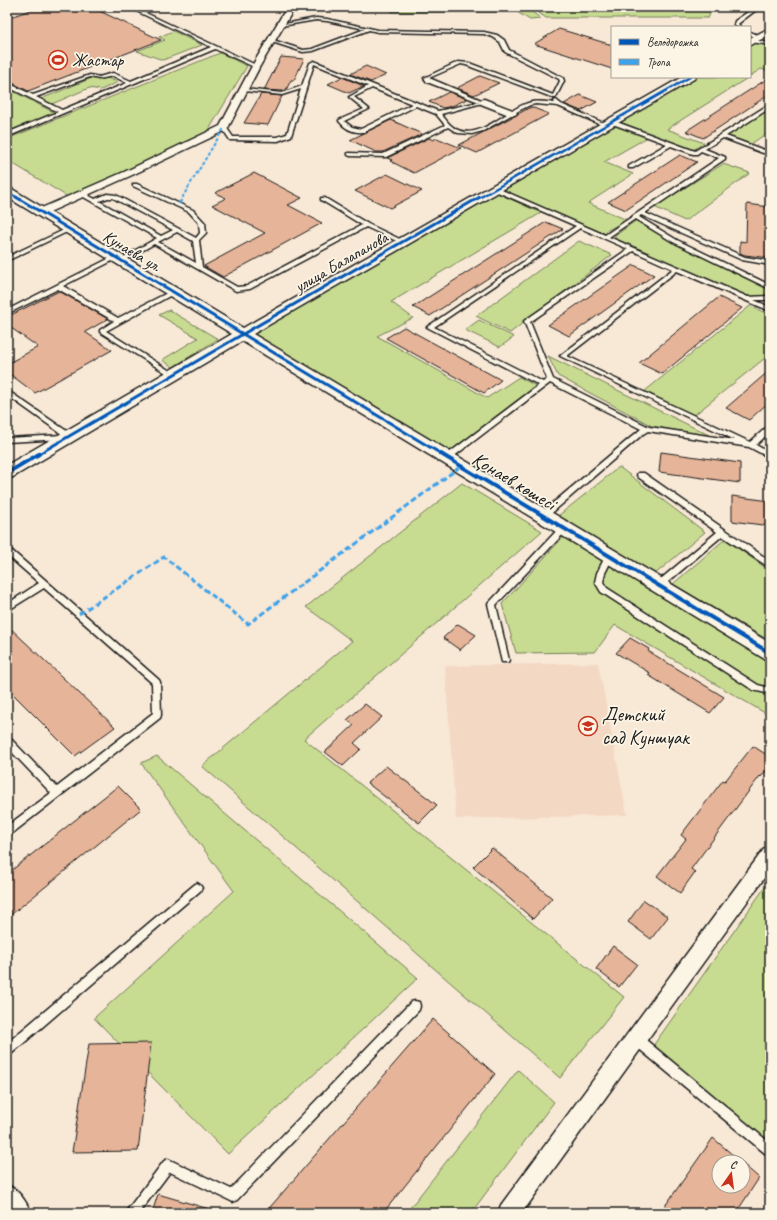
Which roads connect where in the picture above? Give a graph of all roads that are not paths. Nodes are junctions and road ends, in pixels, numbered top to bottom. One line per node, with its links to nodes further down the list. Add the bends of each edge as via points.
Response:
1 (130, 7): 11 (lane)
2 (291, 7): 4 (street)
3 (758, 7): 5 (lane, via 737,22)
4 (281, 25): 6 (lane, via 316,19); 9 (street)
5 (738, 26)
6 (367, 30): 12 (lane, via 313,50); 21 (lane, via 484,33 496,36 507,50 561,78 561,85)
7 (770, 31): 8 (street)
8 (753, 38): 10 (lane)
9 (271, 41): 12 (lane); 13 (street)
10 (770, 44)
11 (215, 47): 13 (lane); 15 (lane)
12 (308, 56): 17 (lane); 18 (lane, via 312,63)
13 (256, 66): 19 (street)
14 (688, 78): 29 (street, улица Балапанова)
15 (131, 83): 20 (lane, via 113,74 99,78 90,76); 26 (lane)
16 (10, 86): 20 (lane)
17 (372, 86): 23 (lane); 23 (lane, via 351,97 367,108 340,121 343,124 356,131 362,131)
18 (304, 87): 19 (lane, via 282,94); 31 (lane, via 289,135 285,138 232,139)
19 (244, 90): 31 (street)
20 (33, 97): 26 (lane)
21 (554, 97): 22 (lane, via 463,62 426,78); 24 (lane)
22 (484, 102): 27 (lane); 28 (street)
23 (416, 104): 27 (lane)
24 (559, 106): 28 (lane, via 541,102 529,104); 29 (lane)
25 (770, 106): 33 (lane)
26 (62, 112): 32 (lane)
27 (438, 113): 30 (lane)
28 (512, 113): 30 (lane, via 474,134 462,134)
29 (609, 123): 34 (lane); 40 (street, улица Балапанова)
30 (449, 125): 37 (lane, via 384,156)
31 (224, 128): 42 (street)
32 (7, 135)
33 (722, 136): 35 (lane, via 765,152); 36 (lane)
34 (671, 144): 36 (lane, via 695,153); 38 (lane)
35 (770, 148)
36 (700, 149): 46 (lane, via 723,158)
37 (350, 154)
38 (631, 167)
39 (135, 185): 53 (lane, via 191,211 202,223 203,233)
40 (495, 189): 48 (lane); 55 (street, улица Балапанова)
41 (7, 192): 45 (street, Кунаева ул.)
42 (82, 194): 44 (lane); 45 (street)
43 (323, 200): 47 (lane)
44 (95, 201): 50 (lane, via 114,196); 52 (lane)
45 (41, 212): 49 (street, Кунаева ул.)
46 (639, 215): 51 (lane); 59 (lane, via 744,259); 63 (lane, via 675,241)
47 (366, 225): 55 (lane); 60 (lane, via 248,288 236,289)
48 (580, 226): 51 (lane); 73 (lane, via 430,327)
49 (70, 229): 57 (street, Кунаева ул.); 58 (lane)
50 (176, 230): 52 (lane); 53 (lane)
51 (605, 237): 56 (lane)
52 (161, 238): 54 (lane)
53 (196, 240): 60 (lane)
54 (154, 242): 57 (lane); 60 (lane)
55 (403, 242): 70 (street, улица Балапанова)
56 (632, 249): 61 (lane); 72 (lane, via 527,321)
57 (119, 258): 62 (lane); 64 (street, Кунаева ул.)
58 (7, 259)
59 (770, 263)
60 (199, 268)
61 (677, 268): 65 (lane); 79 (lane, via 563,356)
62 (58, 286): 68 (lane); 69 (lane)
63 (770, 287)
64 (173, 292): 69 (lane); 70 (street, Кунаева ул.)
65 (745, 298): 66 (lane); 67 (lane)
66 (770, 298)
67 (770, 309)
68 (7, 312)
69 (118, 321): 71 (lane, via 102,331)
70 (243, 334): 71 (street, улица Балапанова); 81 (street, Қонаев көшесі)
71 (172, 375): 77 (street, улица Балапанова)
72 (550, 380): 73 (lane); 76 (lane)
73 (543, 385): 81 (lane)
74 (7, 392): 77 (lane)
75 (770, 428): 79 (lane)
76 (647, 429): 79 (lane); 84 (lane)
77 (69, 436): 78 (lane); 82 (street, улица Балапанова)
78 (7, 440)
79 (751, 445): 80 (lane)
80 (770, 456)
81 (447, 458): 84 (street, Қонаев көшесі)
82 (7, 473)
83 (641, 474): 86 (lane)
84 (543, 516): 85 (street, Қонаев көшесі)
85 (564, 528): 88 (street, Қонаев көшесі); 94 (lane, via 492,604)
86 (723, 531): 89 (lane); 91 (lane)
87 (7, 551): 90 (lane)
88 (610, 555): 91 (street, Қонаев көшесі); 95 (lane, via 599,582 604,590 756,688)
89 (770, 564)
90 (44, 584): 92 (lane); 97 (lane, via 156,682 157,715)
91 (659, 585): 93 (street, Қонаев көшесі)
92 (7, 608)
93 (770, 653)
94 (505, 660)
95 (770, 691)
96 (7, 741): 97 (lane)
97 (57, 793): 98 (lane)
98 (7, 832)
99 (770, 855): 102 (street)
100 (197, 888): 103 (lane)
101 (415, 1006): 107 (lane, via 233,1196 168,1165)
102 (636, 1039): 104 (lane); 108 (street)
103 (7, 1050)
104 (770, 1150)
105 (7, 1196): 106 (street)
106 (20, 1213)
107 (132, 1213)
108 (509, 1213)

